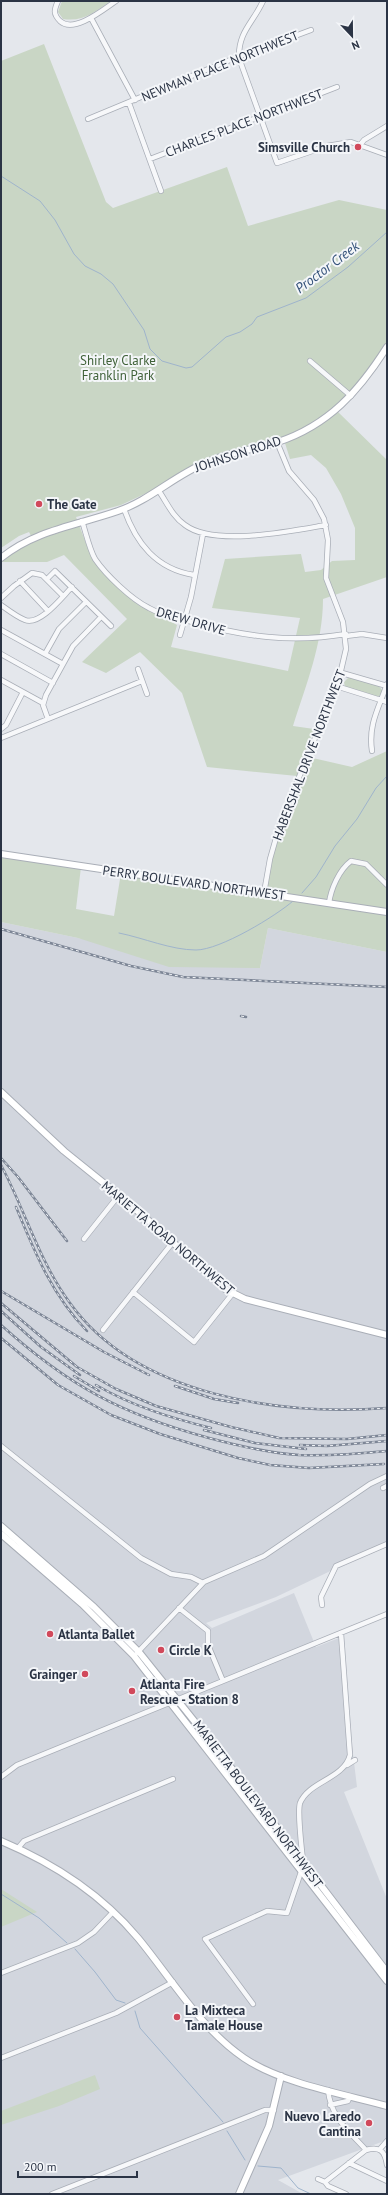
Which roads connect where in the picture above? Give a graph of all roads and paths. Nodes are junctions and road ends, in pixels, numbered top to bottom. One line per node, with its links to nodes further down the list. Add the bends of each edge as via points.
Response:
1 (58, 1): 4 (street, via 54,12 62,23 73,25)
2 (116, 1): 4 (street)
3 (263, 1): 6 (street, via 241,35 238,45)
4 (91, 18): 8 (street)
5 (311, 30): 6 (street, NEWMAN PLACE NORTHWEST)
6 (239, 58): 8 (street, NEWMAN PLACE NORTHWEST); 10 (street)
7 (337, 87): 10 (street, CHARLES PLACE NORTHWEST)
8 (134, 100): 9 (street, NEWMAN PLACE NORTHWEST)
9 (129, 103): 11 (street, NEWMAN PLACE NORTHWEST); 15 (street)
10 (259, 116): 13 (street, via 277,163 338,143 351,142); 15 (street, CHARLES PLACE NORTHWEST)
11 (88, 119)
12 (387, 126): 13 (street)
13 (360, 145): 14 (street)
14 (387, 155)
15 (150, 159): 16 (street)
16 (162, 191)
17 (387, 347): 19 (street, JOHNSON ROAD, via 370,374)
18 (310, 361): 19 (street)
19 (351, 396): 20 (street, JOHNSON ROAD, via 316,424)
20 (277, 442): 21 (street, JOHNSON ROAD, via 206,462); 24 (street, HABERSHAL DRIVE NORTHWEST, via 289,470 314,500)
21 (159, 491): 22 (street, JOHNSON ROAD); 25 (street, via 180,521 191,530)
22 (124, 509): 23 (street, JOHNSON ROAD); 27 (street, via 134,534 151,556 169,568)
23 (82, 521): 26 (street, JOHNSON ROAD, via 48,531); 37 (street, DREW DRIVE, via 94,558 103,569 149,609)
24 (326, 525): 25 (street, via 277,534); 41 (street, HABERSHAL DRIVE NORTHWEST, via 326,578)
25 (203, 534): 27 (street)
26 (1, 558)
27 (194, 575): 37 (street)
28 (46, 579): 29 (street, via 32,573); 30 (street, via 55,571); 31 (street)
29 (20, 581): 32 (street); 35 (street)
30 (72, 587): 31 (street); 33 (street)
31 (63, 596): 35 (street)
32 (1, 598)
33 (86, 602): 36 (street); 44 (street, via 59,629)
34 (1, 605): 35 (street, via 30,621)
35 (48, 611)
36 (101, 617): 38 (street); 45 (street, via 78,640)
37 (185, 620): 40 (street); 41 (street, DREW DRIVE, via 230,633 276,639)
38 (111, 626)
39 (1, 630): 44 (street)
40 (180, 635)
41 (346, 635): 42 (street, DREW DRIVE, via 362,634); 47 (street, HABERSHAL DRIVE NORTHWEST)
42 (387, 638)
43 (1, 654): 50 (street)
44 (45, 654): 45 (street)
45 (63, 664): 50 (street)
46 (138, 669): 49 (street)
47 (342, 673): 51 (street); 52 (street, HABERSHAL DRIVE NORTHWEST)
48 (1, 680): 53 (street)
49 (142, 681): 54 (street); 58 (street)
50 (53, 683): 57 (street)
51 (387, 685): 55 (street)
52 (336, 686): 55 (street); 64 (street, HABERSHAL DRIVE NORTHWEST, via 280,824)
53 (23, 692): 57 (street); 59 (street, via 6,725)
54 (147, 694)
55 (381, 701): 56 (street); 61 (street, via 370,733)
56 (387, 702)
57 (43, 703): 58 (street)
58 (48, 719): 60 (street)
59 (1, 728): 60 (street)
60 (3, 737)
61 (372, 751)
62 (1, 854): 64 (street, PERRY BOULEVARD NORTHWEST)
63 (387, 885): 65 (street, via 366,864 351,861 345,866 331,892)
64 (264, 893): 65 (street, PERRY BOULEVARD NORTHWEST)
65 (329, 903): 66 (street, PERRY BOULEVARD NORTHWEST)
66 (387, 912)
67 (1, 1092): 68 (street, MARIETTA ROAD NORTHWEST, via 64,1151)
68 (119, 1195): 69 (street); 70 (street, MARIETTA ROAD NORTHWEST)
69 (84, 1239)
70 (173, 1242): 71 (street); 72 (street, MARIETTA ROAD NORTHWEST, via 225,1289)
71 (133, 1292): 72 (street, via 194,1342); 73 (street)
72 (233, 1293): 74 (street, MARIETTA ROAD NORTHWEST, via 245,1299)
73 (103, 1330)
74 (387, 1335)
75 (1, 1446): 80 (street, via 141,1558 171,1574)
76 (387, 1476): 80 (street, via 370,1484 264,1556)
77 (1, 1526): 85 (street, MARIETTA BOULEVARD NORTHWEST, via 98,1611)
78 (1, 1534): 85 (street)
79 (387, 1544): 81 (street, via 336,1566 321,1597)
80 (203, 1583): 82 (street)
81 (322, 1605)
82 (179, 1608): 85 (street); 86 (street, via 208,1631 208,1645)
83 (387, 1614): 84 (street)
84 (341, 1633): 86 (street); 90 (street, via 350,1750 349,1760)
85 (136, 1654): 87 (street, MARIETTA BOULEVARD NORTHWEST); 88 (street)
86 (223, 1681): 87 (street)
87 (178, 1699): 88 (street); 95 (street, MARIETTA BOULEVARD NORTHWEST)
88 (172, 1702): 91 (street, via 17,1765); 96 (street)
89 (355, 1760): 90 (street)
90 (342, 1768): 95 (street, via 305,1796 300,1804)
91 (1, 1777)
92 (173, 1779): 94 (street, via 24,1841)
93 (1, 1841): 94 (street)
94 (18, 1848): 97 (street, via 68,1876)
95 (303, 1862): 96 (street); 98 (street, MARIETTA BOULEVARD NORTHWEST)
96 (302, 1871): 100 (street); 102 (street, via 287,1913 267,1911 205,1939)
97 (113, 1912): 99 (street, via 94,1932 78,1943); 101 (street)
98 (387, 1972)
99 (1, 1973)
100 (387, 1981)
101 (173, 1982): 103 (street, via 116,2013); 104 (street, via 206,2024 228,2046 253,2064)
102 (253, 2004)
103 (1, 2058)
104 (281, 2076): 105 (street); 109 (street)
105 (328, 2090): 106 (street); 107 (street)
106 (350, 2096): 107 (street, via 348,2102); 108 (street)
107 (330, 2105): 112 (street, via 333,2112)
108 (387, 2106)
109 (274, 2110): 118 (street, via 265,2110); 119 (street, via 263,2142)
110 (387, 2141): 111 (street)
111 (380, 2149): 112 (street); 114 (street, via 384,2152)
112 (366, 2150): 113 (street)
113 (349, 2163): 116 (street); 117 (street)
114 (387, 2165)
115 (318, 2179): 117 (street)
116 (387, 2181)
117 (326, 2182): 120 (street, via 328,2186)
118 (52, 2194)
119 (239, 2194)
120 (346, 2194)

